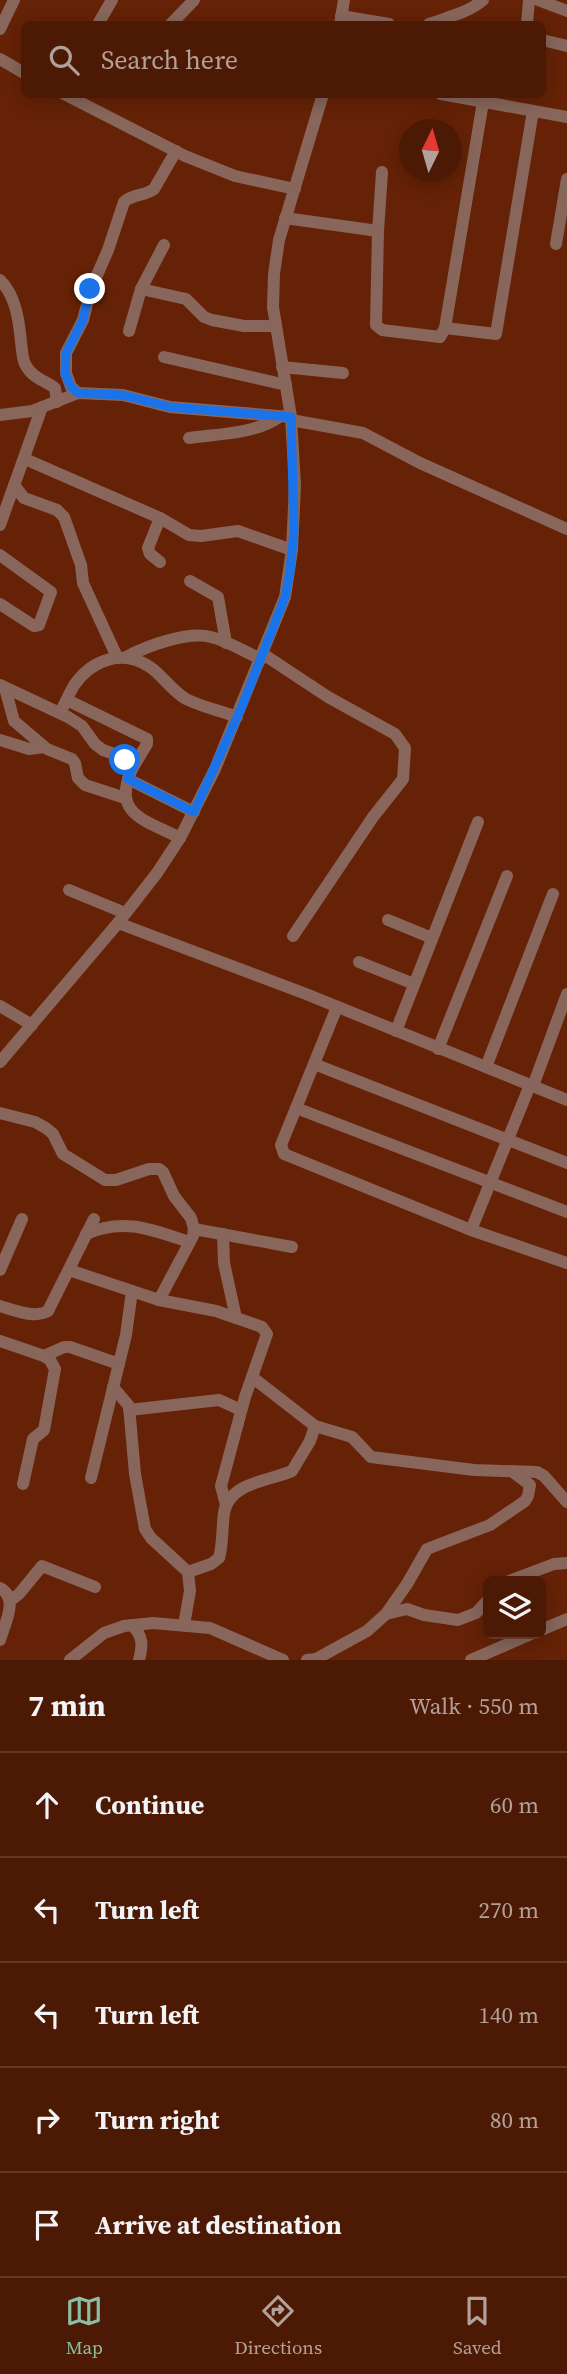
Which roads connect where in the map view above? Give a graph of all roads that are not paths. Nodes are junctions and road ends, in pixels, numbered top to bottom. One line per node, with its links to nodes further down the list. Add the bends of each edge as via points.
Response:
1 (14, 0): 14 (street)
2 (112, 0): 10 (street)
3 (194, 0): 11 (street)
4 (344, 0): 9 (street)
5 (483, 0): 12 (street, via 471,10)
6 (529, 0): 13 (street)
7 (538, 0): 8 (street)
8 (567, 10)
9 (340, 20)
10 (100, 21)
11 (174, 21)
12 (436, 21)
13 (527, 21)
14 (0, 29)
15 (546, 41): 16 (street)
16 (567, 46)
17 (0, 60): 18 (street)
18 (21, 71)
19 (72, 98): 25 (street)
20 (322, 98): 28 (street)
21 (462, 98): 22 (street)
22 (483, 102): 23 (street); 36 (street)
23 (533, 111): 24 (street); 36 (street, via 496,334)
24 (567, 117)
25 (176, 151): 28 (street, via 235,176); 40 (street, via 154,189 124,202 90,289 83,320 66,353)
26 (383, 172): 30 (street)
27 (567, 179): 31 (street)
28 (295, 189): 29 (street)
29 (285, 218): 30 (street); 35 (street, via 274,274)
30 (378, 231): 36 (street, via 378,327 440,337)
31 (556, 244)
32 (164, 245): 34 (street)
33 (0, 281): 43 (street, via 12,294 25,364 38,380)
34 (141, 289): 35 (street, via 186,299 207,319); 37 (street)
35 (276, 326): 39 (street)
36 (445, 328)
37 (129, 331)
38 (164, 357): 42 (street)
39 (282, 367): 41 (street); 42 (street)
40 (65, 373): 43 (street); 44 (street)
41 (343, 373)
42 (286, 385): 48 (street)
43 (55, 388): 45 (street)
44 (78, 393): 45 (street); 48 (street)
45 (57, 402): 46 (street)
46 (42, 407): 47 (street); 50 (street)
47 (0, 415)
48 (288, 418): 49 (street); 54 (street, via 363,433); 55 (street, via 295,485)
49 (189, 438)
50 (26, 459): 51 (street); 52 (street)
51 (14, 485): 53 (street); 61 (street, via 24,498 64,517 83,583)
52 (160, 518): 55 (street, via 189,535 238,531); 57 (street, via 148,548)
53 (0, 525)
54 (567, 529)
55 (292, 550): 62 (street, via 285,597)
56 (0, 555): 59 (street, via 51,592 39,625)
57 (159, 562)
58 (190, 581): 60 (street, via 218,597)
59 (0, 604)
60 (226, 643): 61 (street, via 195,635); 62 (street)
61 (121, 657): 64 (street, via 102,661 89,671); 66 (street, via 151,668 187,699)
62 (262, 657): 66 (street); 79 (street, via 395,734 405,748 403,779)
63 (3, 686): 65 (street); 68 (street, via 14,721)
64 (67, 700): 65 (street); 69 (street, via 145,737 147,744)
65 (60, 713): 69 (street, via 82,726 103,750 120,756)
66 (237, 717): 71 (street)
67 (0, 740): 68 (street, via 29,749)
68 (44, 747): 70 (street, via 72,759 85,785)
69 (130, 774): 70 (street); 71 (street)
70 (125, 798): 73 (street, via 134,814)
71 (194, 812): 73 (street)
72 (478, 822): 80 (street)
73 (180, 838): 77 (street)
74 (507, 876): 88 (street)
75 (69, 890): 77 (street)
76 (553, 894): 91 (street)
77 (122, 918): 85 (street); 86 (street)
78 (388, 920): 80 (street)
79 (293, 936)
80 (432, 938): 82 (street)
81 (359, 962): 82 (street)
82 (414, 984): 87 (street)
83 (567, 994): 92 (street)
84 (0, 1006): 86 (street)
85 (337, 1007): 87 (street); 90 (street)
86 (32, 1025): 89 (street)
87 (396, 1031): 88 (street)
88 (438, 1049): 91 (street)
89 (0, 1062)
90 (314, 1064): 94 (street); 96 (street)
91 (486, 1068): 92 (street)
92 (531, 1086): 93 (street); 96 (street)
93 (567, 1100)
94 (296, 1108): 98 (street); 103 (street, via 281,1145 284,1154)
95 (0, 1115): 102 (street, via 46,1128 63,1154 105,1180 159,1169)
96 (509, 1139): 97 (street); 98 (street)
97 (567, 1163)
98 (490, 1183): 99 (street); 103 (street)
99 (567, 1212)
100 (94, 1219): 104 (street)
101 (22, 1220): 109 (street)
102 (194, 1229): 105 (street); 106 (street)
103 (471, 1230): 108 (street)
104 (86, 1234): 106 (street, via 103,1226 123,1225); 110 (street)
105 (223, 1234): 107 (street); 114 (street, via 223,1263)
106 (189, 1242): 112 (street)
107 (292, 1247)
108 (567, 1264)
109 (0, 1270)
110 (69, 1270): 111 (street); 113 (street, via 43,1314)
111 (132, 1291): 112 (street); 117 (street)
112 (159, 1300): 114 (street)
113 (0, 1306)
114 (236, 1318): 118 (street, via 262,1327 267,1334)
115 (0, 1341): 116 (street)
116 (44, 1356): 117 (street, via 70,1347); 125 (street, via 56,1376 44,1430 33,1439)
117 (119, 1364): 119 (street)
118 (252, 1377): 121 (street); 122 (street)
119 (113, 1387): 120 (street); 124 (street)
120 (129, 1410): 121 (street, via 219,1399); 129 (street, via 145,1529)
121 (241, 1410): 127 (street, via 221,1486)
122 (315, 1426): 123 (street, via 349,1435 371,1457); 127 (street, via 292,1471 254,1483)
123 (513, 1472): 126 (street, via 541,1473); 135 (street, via 530,1485 525,1501 490,1525 427,1549)
124 (91, 1478)
125 (23, 1484)
126 (567, 1502)
127 (226, 1505): 129 (street, via 219,1558)
128 (567, 1563): 130 (street)
129 (188, 1572): 138 (street)
130 (522, 1576)
131 (95, 1587): 133 (street, via 41,1566)
132 (0, 1588): 133 (street)
133 (11, 1600): 141 (street)
134 (483, 1605): 135 (street, via 458,1620 407,1609)
135 (386, 1614): 145 (street, via 367,1631)
136 (567, 1619): 139 (street)
137 (132, 1625): 138 (street); 142 (street, via 104,1633); 143 (street, via 142,1640)
138 (184, 1625): 144 (street, via 210,1628)
139 (546, 1628)
140 (519, 1639): 146 (street)
141 (0, 1640)
142 (71, 1660)
143 (139, 1660)
144 (282, 1660)
145 (313, 1660)
146 (471, 1660)

